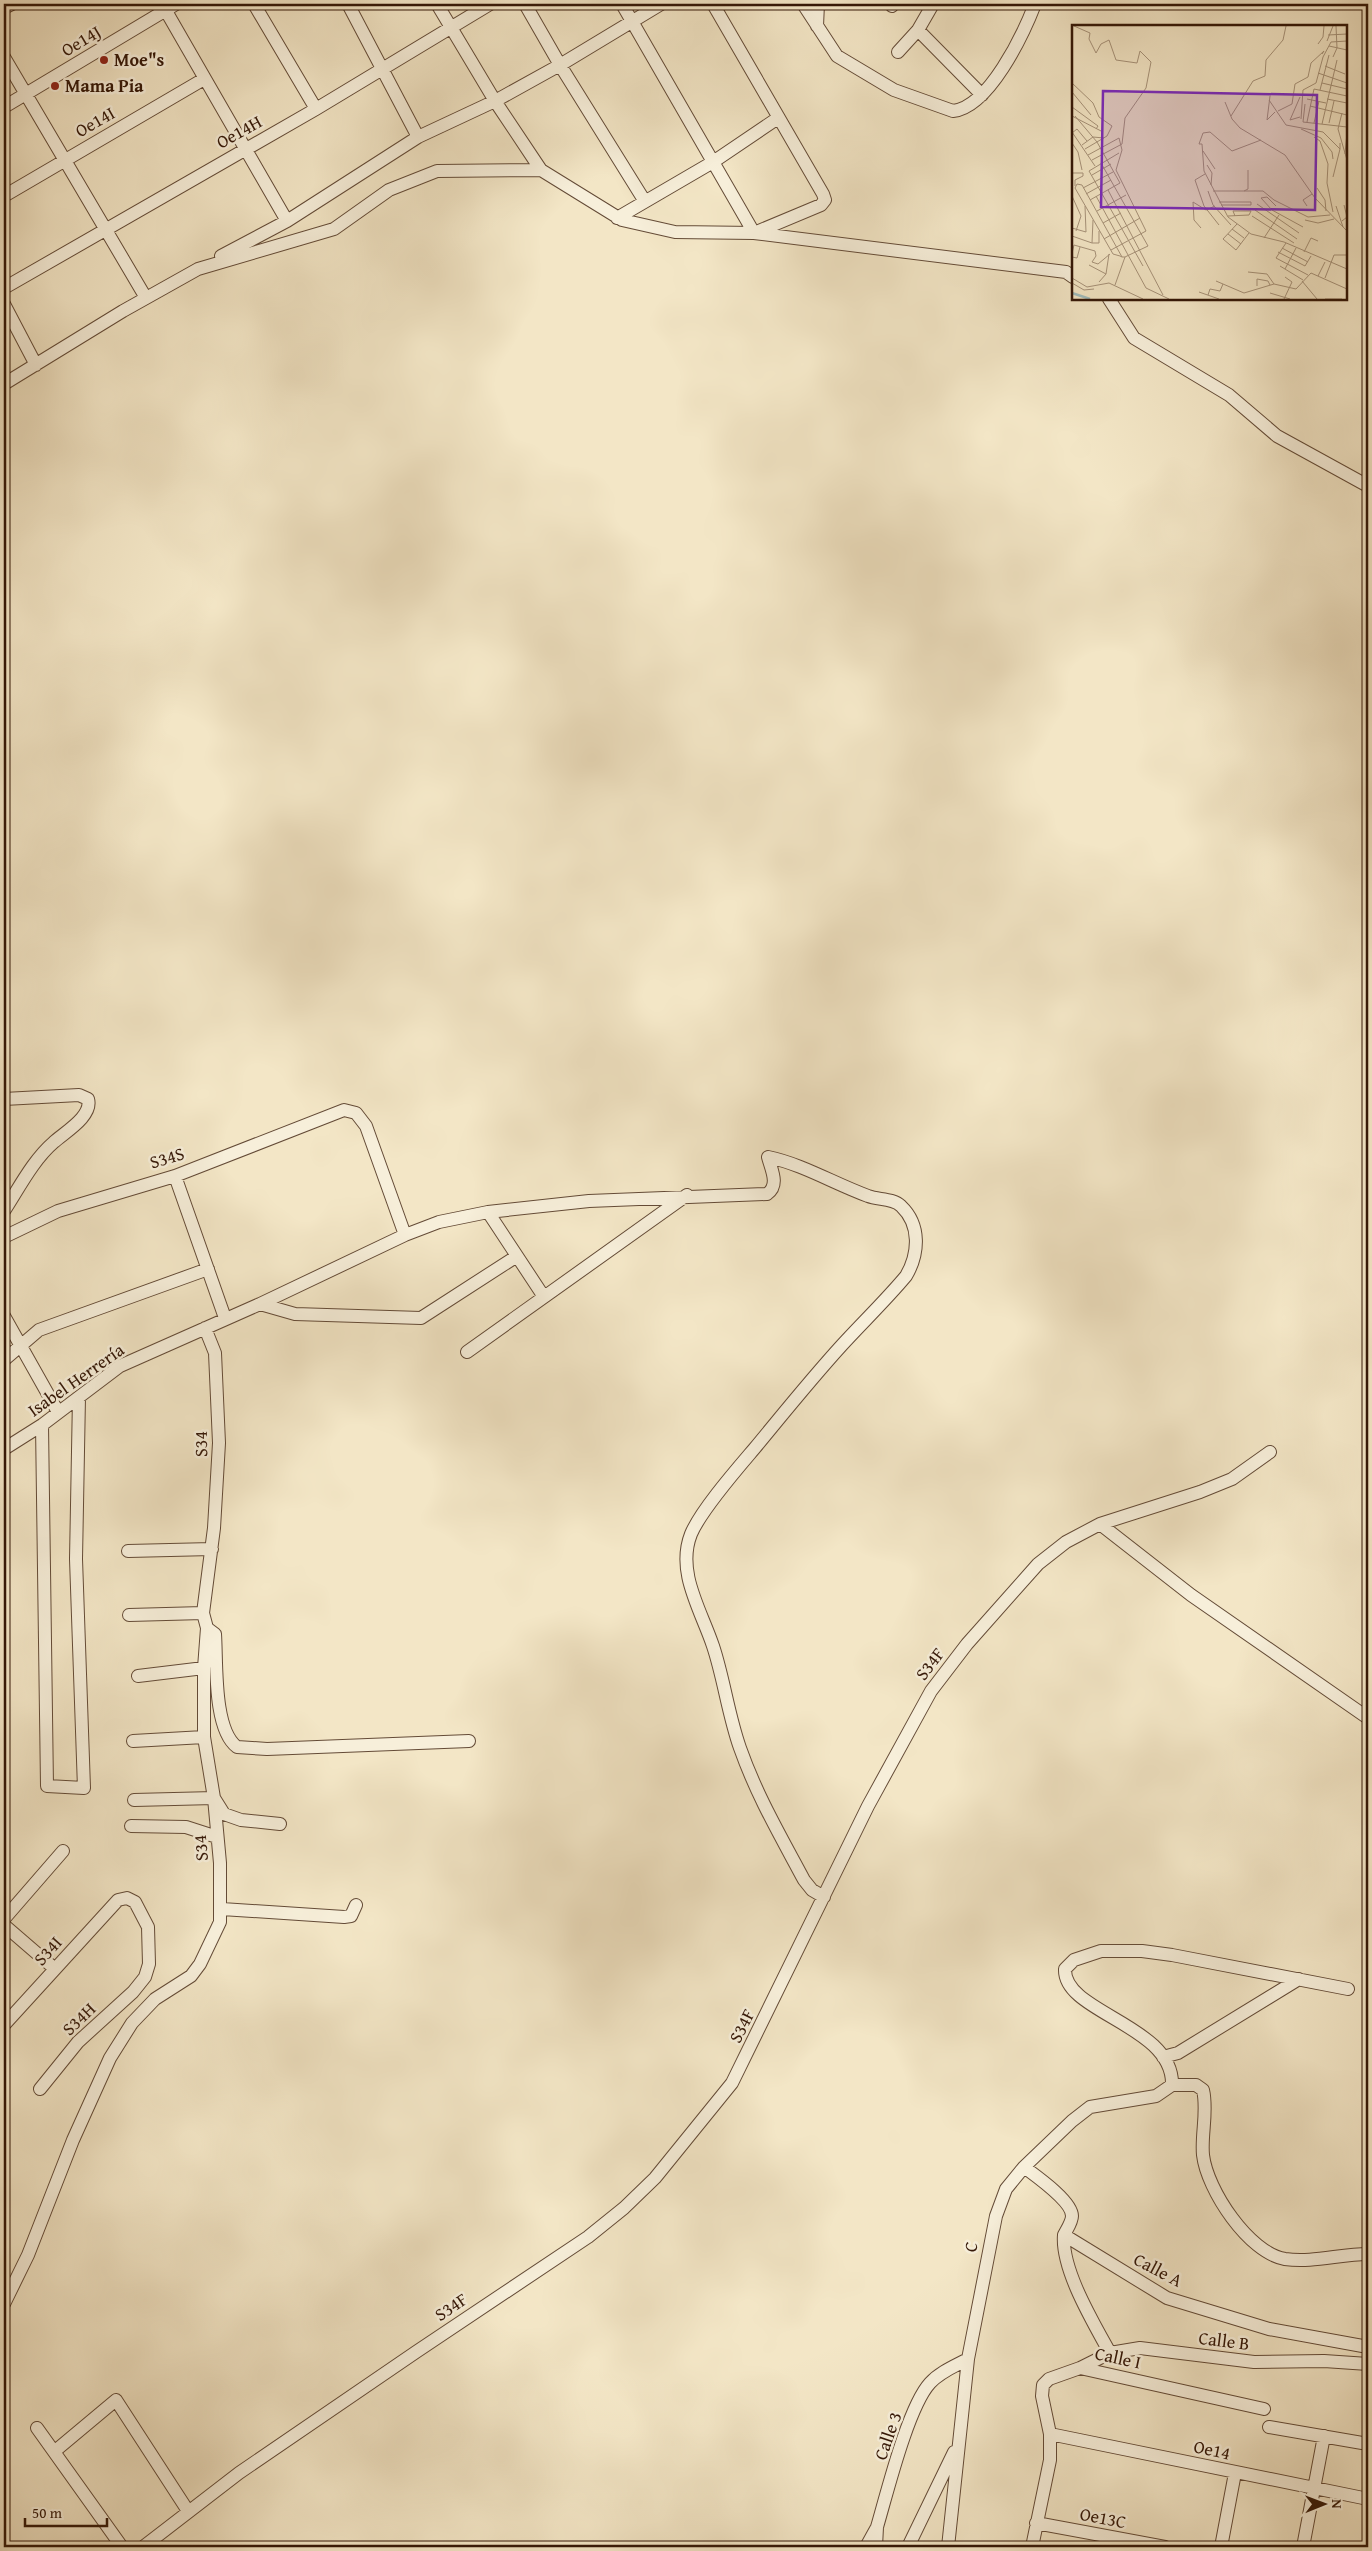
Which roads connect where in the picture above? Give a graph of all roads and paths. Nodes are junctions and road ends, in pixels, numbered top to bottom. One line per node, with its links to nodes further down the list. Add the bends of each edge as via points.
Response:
1 (12, 4): 15 (street)
2 (254, 4): 29 (street)
3 (348, 4): 23 (street)
4 (438, 4): 17 (street)
5 (490, 4): 17 (street, Oe14H)
6 (525, 4): 22 (street)
7 (622, 4): 16 (street)
8 (661, 4): 16 (street)
9 (713, 4): 30 (street)
10 (803, 4): 18 (street)
11 (818, 4): 18 (street)
12 (933, 4): 19 (street)
13 (1035, 4): 26 (street, via 1016,46)
14 (168, 6): 24 (street); 25 (street, Oe14J)
15 (4, 8)
16 (632, 21): 22 (street); 34 (street)
17 (451, 27): 23 (street, Oe14H); 27 (street)
18 (817, 28): 26 (street, via 837,56 894,90 953,111 964,110)
19 (918, 30): 20 (street); 26 (street)
20 (898, 52)
21 (4, 57): 25 (street)
22 (560, 66): 27 (street); 37 (street)
23 (383, 69): 29 (street, Oe14H); 31 (street)
24 (204, 79): 32 (street); 33 (street, Oe14I)
25 (26, 95): 28 (street, Oe14J); 33 (street)
26 (982, 95)
27 (495, 101): 31 (street); 35 (street)
28 (4, 107)
29 (316, 109): 32 (street, Oe14H)
30 (778, 118): 34 (street); 41 (street, via 825,200 822,205)
31 (418, 137): 39 (street)
32 (247, 147): 39 (street); 40 (street, Oe14H)
33 (64, 160): 36 (street, Oe14I); 40 (street)
34 (713, 162): 37 (street); 41 (street)
35 (541, 170): 38 (street); 42 (street, via 437,171 390,190 334,229)
36 (4, 196)
37 (644, 200): 38 (street)
38 (617, 218): 41 (street, via 675,232)
39 (288, 221): 42 (street)
40 (104, 229): 44 (street, Oe14H); 45 (street)
41 (754, 233): 43 (street, via 1066,272)
42 (198, 269): 45 (street)
43 (1072, 276)
44 (4, 288)
45 (146, 298): 48 (street)
46 (1110, 300): 50 (street, via 1134,338 1230,395 1277,436)
47 (4, 304): 48 (street)
48 (36, 365): 49 (street)
49 (4, 384)
50 (1368, 486)
51 (4, 1099): 54 (street, via 79,1095 89,1103 86,1114 45,1150)
52 (175, 1176): 56 (street, S34S, via 339,1110 348,1110 356,1113 366,1126); 57 (street, S34S, via 58,1211); 59 (street)
53 (687, 1195): 55 (street, Isabel Herrería); 60 (street); 91 (street, Isabel Herrería, via 767,1194 774,1187 768,1157 870,1197 899,1204 908,1214 914,1230 916,1252 906,1276 737,1468 699,1520 688,1550 687,1569 692,1590 713,1646 748,1771 804,1880)
54 (4, 1211)
55 (488, 1212): 56 (street, Isabel Herrería, via 439,1222); 58 (street)
56 (405, 1235): 61 (street, Isabel Herrería)
57 (4, 1237)
58 (517, 1256): 60 (street); 61 (street, via 421,1318 295,1314)
59 (208, 1269): 63 (street); 65 (street, via 39,1330)
60 (544, 1297): 66 (street)
61 (260, 1304): 63 (street, Isabel Herrería)
62 (4, 1316): 65 (street)
63 (225, 1318): 64 (street, Isabel Herrería)
64 (205, 1328): 68 (street, Isabel Herrería, via 120,1366); 74 (street, S34, via 215,1353 219,1443)
65 (20, 1346): 67 (street); 69 (street)
66 (467, 1352)
67 (4, 1360)
68 (79, 1397): 69 (street, Isabel Herrería); 70 (street, via 76,1559 84,1788 46,1786)
69 (58, 1412): 70 (street, Isabel Herrería)
70 (42, 1426): 71 (street, Isabel Herrería)
71 (4, 1449)
72 (1270, 1452): 73 (street, S34F, via 1232,1479)
73 (1100, 1524): 81 (street, via 1191,1594); 91 (street, S34F, via 1066,1542 1038,1564 967,1644 931,1691 868,1806)
74 (212, 1549): 75 (street); 76 (street, S34)
75 (128, 1551)
76 (203, 1613): 77 (street); 78 (street, S34)
77 (129, 1615)
78 (207, 1628): 79 (street, S34); 84 (street, via 215,1634 218,1700 229,1737 237,1747 296,1748)
79 (204, 1668): 80 (street); 82 (street, S34)
80 (138, 1676)
81 (1368, 1718)
82 (204, 1737): 83 (street); 85 (street, S34)
83 (132, 1741)
84 (469, 1741)
85 (214, 1798): 86 (street); 87 (street, via 224,1814 241,1820); 89 (street, S34)
86 (134, 1800)
87 (280, 1824)
88 (131, 1826): 89 (street, via 186,1827)
89 (217, 1837): 93 (street, S34)
90 (63, 1851): 94 (street)
91 (824, 1897): 124 (street, S34F, via 732,2083 682,2148 643,2190 588,2237)
92 (356, 1905): 93 (street, via 353,1914 344,1917)
93 (222, 1909): 107 (street, S34, via 217,1933 191,1976 155,1999 132,2023 110,2058 73,2140 28,2255)
94 (4, 1919)
95 (4, 1925): 96 (street)
96 (55, 1969): 97 (street, S34I, via 118,1900 127,1898 135,1902 148,1926 149,1964); 100 (street, S34I)
97 (145, 1977): 103 (street, S34H, via 78,2042)
98 (1299, 1979): 99 (street); 101 (street, via 1178,2053); 101 (street, via 1142,1951 1101,1951 1070,1964 1065,1974 1071,1988 1101,2011 1151,2041)
99 (1348, 1988)
100 (4, 2025)
101 (1163, 2057): 102 (street, via 1171,2071)
102 (1172, 2085): 104 (street, C, via 1156,2096 1090,2107); 106 (street, via 1196,2085 1203,2090 1203,2155 1208,2180 1234,2222 1266,2252 1282,2258 1315,2260)
103 (40, 2089)
104 (1024, 2167): 105 (street, via 1046,2183 1069,2208 1072,2219); 110 (street, C, via 1006,2188 996,2216)
105 (1064, 2234): 108 (street, Calle A, via 1167,2298 1269,2329); 109 (street, via 1063,2246 1068,2264)
106 (1368, 2254)
107 (4, 2304)
108 (1368, 2347)
109 (1110, 2353): 111 (street, Calle B, via 1140,2348 1254,2362); 112 (street, Calle B)
110 (968, 2359): 118 (street, C); 126 (street, Calle 3, via 930,2383 917,2405)
111 (1368, 2364)
112 (1080, 2368): 113 (street, Calle I); 116 (street, Calle I, via 1048,2379 1043,2385 1042,2396)
113 (1264, 2409)
114 (1268, 2427): 117 (street)
115 (37, 2428): 120 (street)
116 (1050, 2434): 121 (street, Oe14); 125 (street, Calle I, via 1050,2460)
117 (1324, 2436): 119 (street); 122 (street)
118 (958, 2443): 131 (street); 132 (street, C)
119 (1368, 2444)
120 (55, 2450): 124 (street, via 116,2400); 127 (street)
121 (1235, 2473): 122 (street, Oe14); 135 (street)
122 (1314, 2490): 123 (street, Oe14); 136 (street)
123 (1368, 2499)
124 (188, 2511): 128 (street, S34F)
125 (1036, 2523): 133 (street, Calle I); 134 (street, Oe13C)
126 (877, 2527): 129 (street); 130 (street, Calle 3)
127 (122, 2547)
128 (143, 2547)
129 (866, 2547)
130 (876, 2547)
131 (908, 2547)
132 (948, 2547)
133 (1032, 2547)
134 (1165, 2547)
135 (1221, 2547)
136 (1303, 2547)

